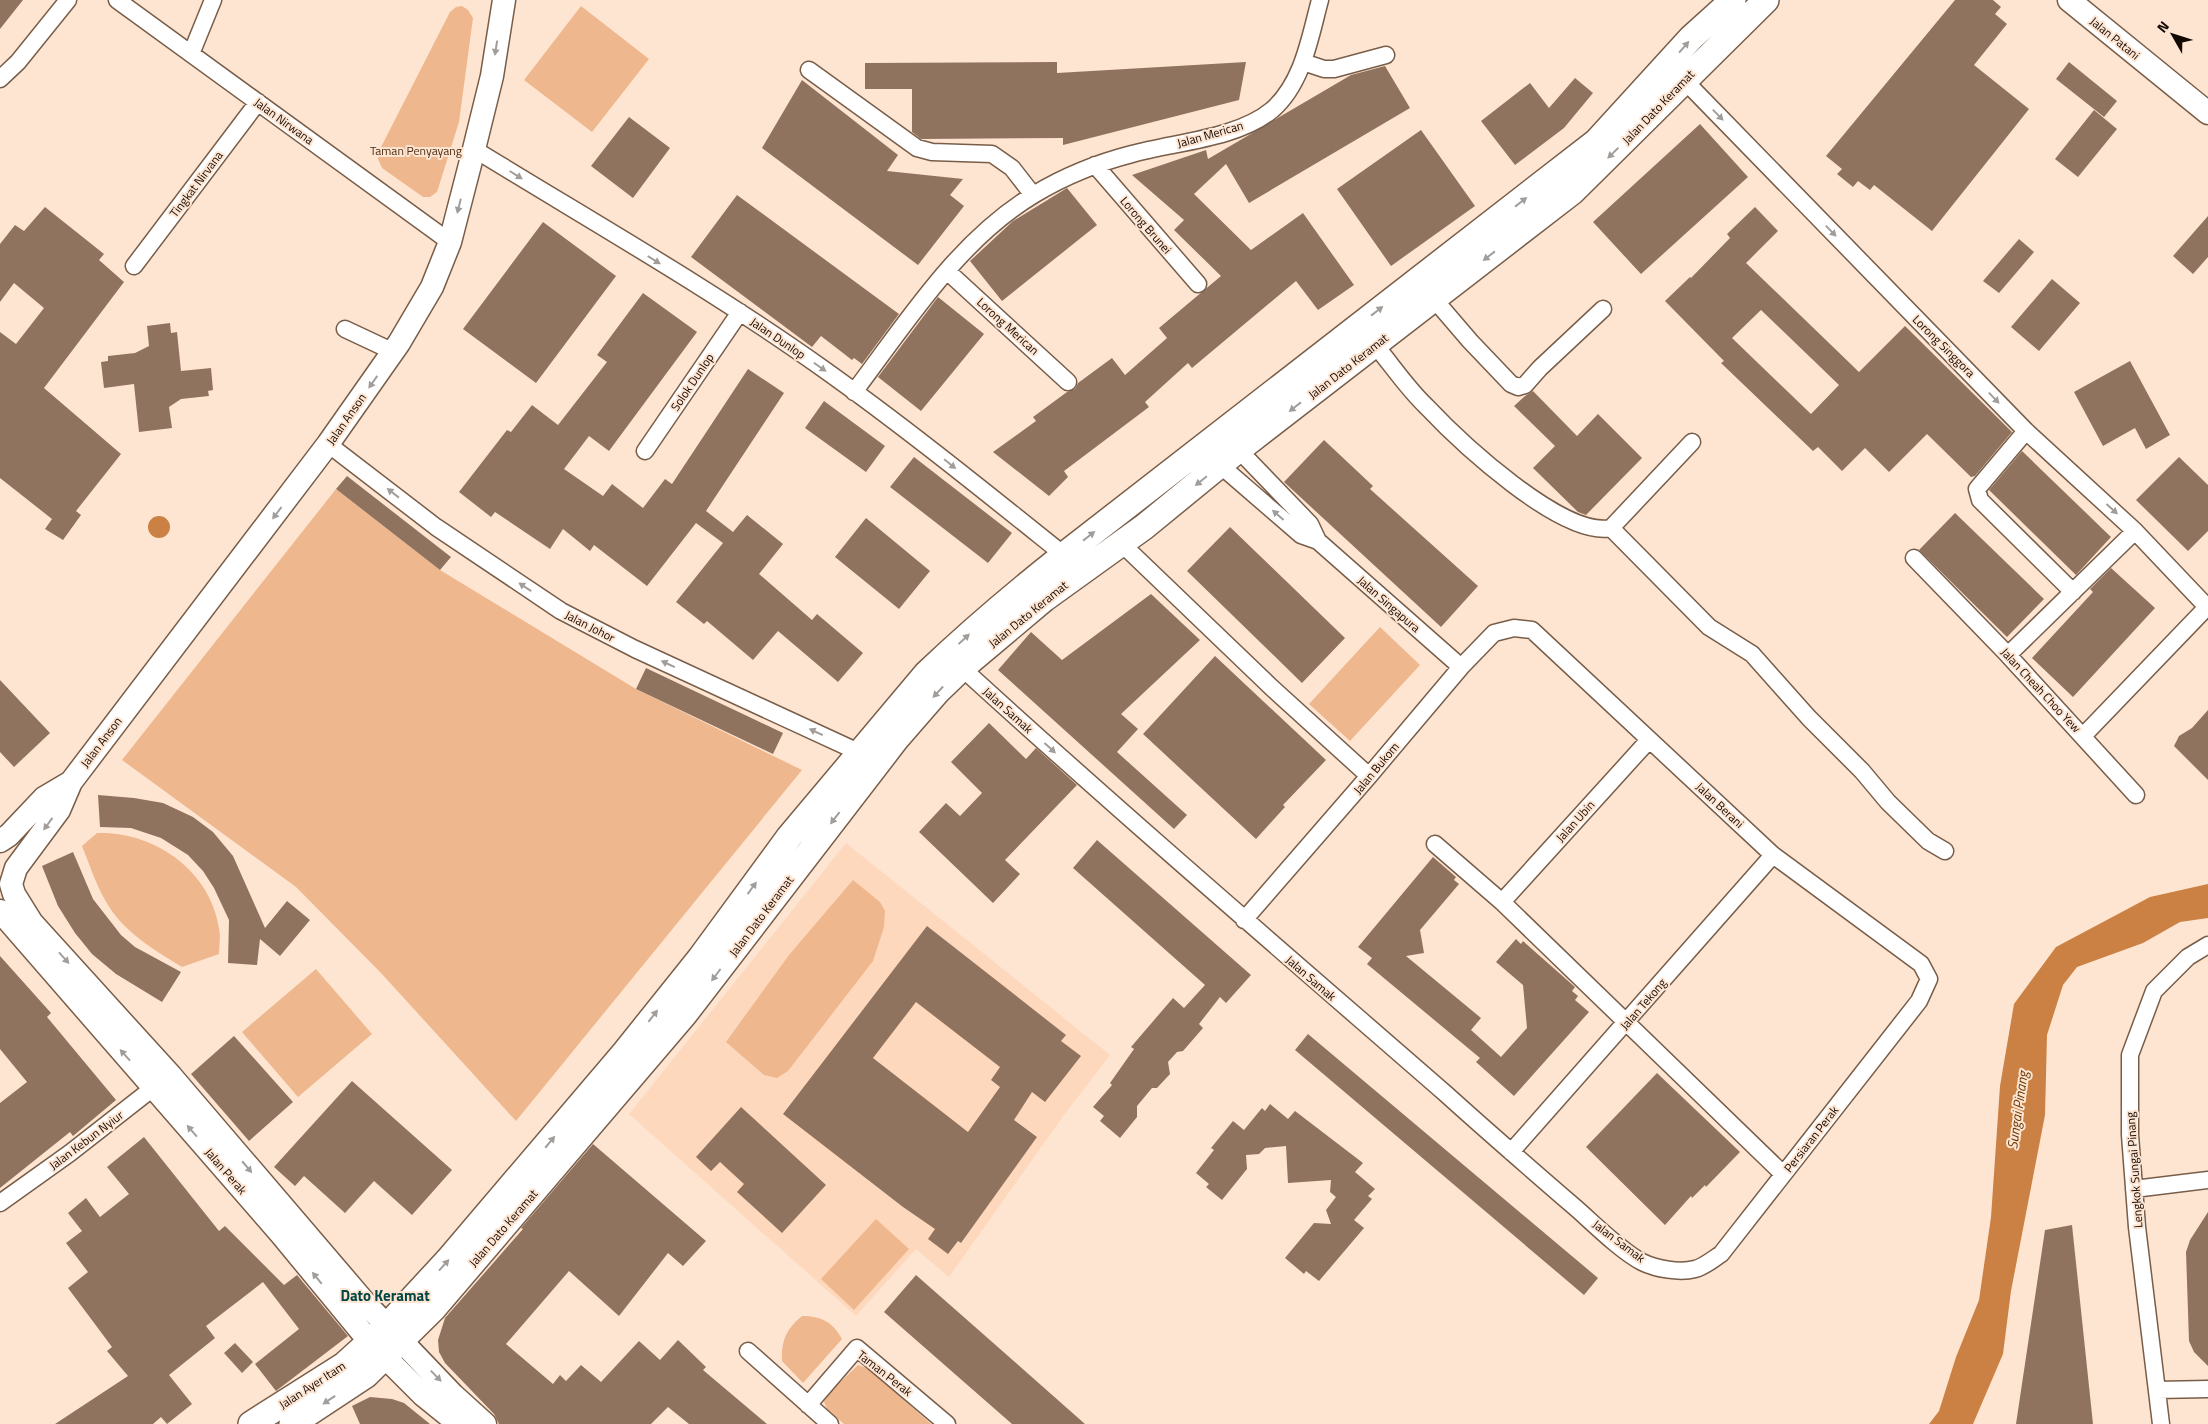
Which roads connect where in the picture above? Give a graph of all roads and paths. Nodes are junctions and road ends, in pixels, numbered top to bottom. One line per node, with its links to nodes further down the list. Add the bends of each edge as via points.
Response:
1 (68, 0): 13 (street, via 18,62)
2 (117, 0): 9 (street, Jalan Nirwana)
3 (213, 0): 9 (street)
4 (504, 0): 18 (main road, Jalan Anson, one-way to 18, via 492,76)
5 (1320, 0): 11 (street, Jalan Merican)
6 (1733, 0): 15 (main road, Jalan Dato Keramat, one-way to 6, via 1691,38)
7 (1766, 0): 14 (main road, Jalan Dato Keramat)
8 (2069, 0): 17 (main road, Jalan Patani)
9 (191, 54): 16 (street, Jalan Nirwana)
10 (1386, 55): 11 (street, via 1334,69)
11 (1303, 62): 19 (street, Jalan Merican, via 1290,88 1272,109 1247,124 1217,135)
12 (809, 70): 20 (street, via 923,151 992,154 1012,168)
13 (0, 79)
14 (1684, 80): 15 (street); 25 (main road, Jalan Dato Keramat, one-way to 25, via 1572,192); 34 (street, Lorong Singgora, one-way to 34)
15 (1652, 84): 29 (main road, Jalan Dato Keramat, one-way to 15, via 1597,141)
16 (258, 102): 21 (street, Jalan Nirwana); 22 (street, Tingkat Nirvana)
17 (2208, 113)
18 (474, 149): 21 (main road, Jalan Anson, one-way to 21); 27 (street, Jalan Dunlop, one-way to 27)
19 (1095, 165): 20 (street, Jalan Merican); 24 (street, Lorong Brunei)
20 (1033, 195): 23 (street, Jalan Merican, via 990,227)
21 (450, 242): 31 (main road, Jalan Anson, via 432,287)
22 (134, 266)
23 (947, 271): 32 (street, Lorong Merican); 33 (street, Jalan Merican)
24 (1198, 284)
25 (1434, 299): 26 (street, via 1470,341 1518,387 1525,385); 30 (main road, Jalan Dato Keramat)
26 (1602, 309)
27 (740, 312): 33 (street, Jalan Dunlop, one-way to 33); 38 (street, Solok Dunlop)
28 (345, 328): 31 (street)
29 (1339, 342): 30 (street, via 1361,336); 37 (main road, Jalan Dato Keramat)
30 (1375, 345): 37 (main road, Jalan Dato Keramat, one-way to 37); 39 (street, via 1425,406 1491,469 1562,516 1598,531)
31 (394, 352): 36 (main road, Jalan Anson, one-way to 36)
32 (1068, 382)
33 (854, 392): 43 (street, Jalan Dunlop, one-way to 43, via 918,438)
34 (2026, 432): 40 (street, Lorong Singgora, one-way to 40); 45 (street, via 1977,489 1980,500)
35 (1692, 442): 39 (street)
36 (328, 444): 53 (street, Jalan Johor, one-way to 36, via 561,611 436,527); 55 (main road, Jalan Anson, one-way to 55)
37 (1227, 449): 41 (street, Jalan Singapura, via 1310,524); 41 (street, Jalan Singapura, one-way to 37, via 1301,535); 42 (main road, Jalan Dato Keramat, one-way to 42); 43 (main road, Jalan Dato Keramat, one-way to 37)
38 (644, 452)
39 (1611, 528): 59 (street, via 1709,627 1752,654 1888,802 1928,841)
40 (2136, 531): 45 (street); 46 (street, Lorong Singgora)
41 (1318, 541): 49 (street, Jalan Singapura)
42 (1122, 544): 50 (main road, Jalan Dato Keramat, via 1044,599); 54 (street, via 1271,687)
43 (1064, 555): 53 (main road, Jalan Dato Keramat, one-way to 43, via 937,664 1004,602)
44 (1914, 558): 48 (street, Jalan Cheah Choo Yew)
45 (2073, 592): 48 (street)
46 (2208, 607): 51 (street, Jalan Cheah Choo Yew)
47 (1514, 628): 49 (street, Jalan Bukom, via 1494,633); 52 (street, Jalan Berani, via 1532,630)
48 (2008, 655): 51 (street, Jalan Cheah Choo Yew)
49 (1461, 667): 54 (street, Jalan Bukom)
50 (962, 668): 53 (main road, Jalan Dato Keramat, one-way to 53); 63 (street, Jalan Samak, one-way to 63)
51 (2083, 736): 56 (street)
52 (1649, 740): 60 (street, Jalan Berani); 61 (street, Jalan Ubin)
53 (870, 757): 74 (main road, Jalan Dato Keramat, via 790,837 625,1052)
54 (1370, 776): 63 (street, Jalan Bukom)
55 (71, 782): 57 (main road, via 44,798 10,835); 67 (main road, Jalan Perak, one-way to 67, via 58,810 16,868 11,884 14,894 32,922)
56 (2136, 794)
57 (0, 841)
58 (1435, 844): 61 (street)
59 (1945, 851)
60 (1773, 855): 65 (street, Jalan Berani, via 1921,964); 66 (street, Jalan Tekong)
61 (1502, 902): 66 (street)
62 (0, 910): 67 (main road, Jalan Perak, one-way to 62)
63 (1244, 920): 68 (street, Jalan Samak)
64 (2208, 945): 71 (street, Lengkok Sungai Pinang, via 2188,957 2154,991 2130,1055)
65 (1929, 979): 69 (street, Persiaran Perak, via 1919,1001)
66 (1626, 1024): 68 (street, Jalan Tekong); 69 (street)
67 (161, 1074): 72 (street, Jalan Kebun Nyiur); 74 (main road, Jalan Perak, via 281,1234)
68 (1511, 1152): 73 (street, Jalan Samak, via 1642,1262)
69 (1784, 1174): 73 (street, Persiaran Perak, via 1721,1254 1696,1269)
70 (2208, 1180): 71 (street)
71 (2134, 1189): 77 (street, Lengkok Sungai Pinang)
72 (0, 1204)
73 (1672, 1270)
74 (386, 1342): 79 (main road, Jalan Ayer Itam, via 344,1364); 80 (main road, Jalan Ayer Itam, one-way to 80, via 366,1375); 81 (main road, Jalan Perak); 82 (main road, Jalan Perak, one-way to 82)
75 (748, 1351): 78 (street)
76 (2208, 1389): 77 (street)
77 (2157, 1390): 85 (street, Lengkok Sungai Pinang)
78 (808, 1405): 83 (street); 84 (street, Taman Perak, via 858,1348)
79 (251, 1424)
80 (292, 1424)
81 (459, 1424)
82 (485, 1424)
83 (830, 1424)
84 (947, 1424)
85 (2161, 1424)

